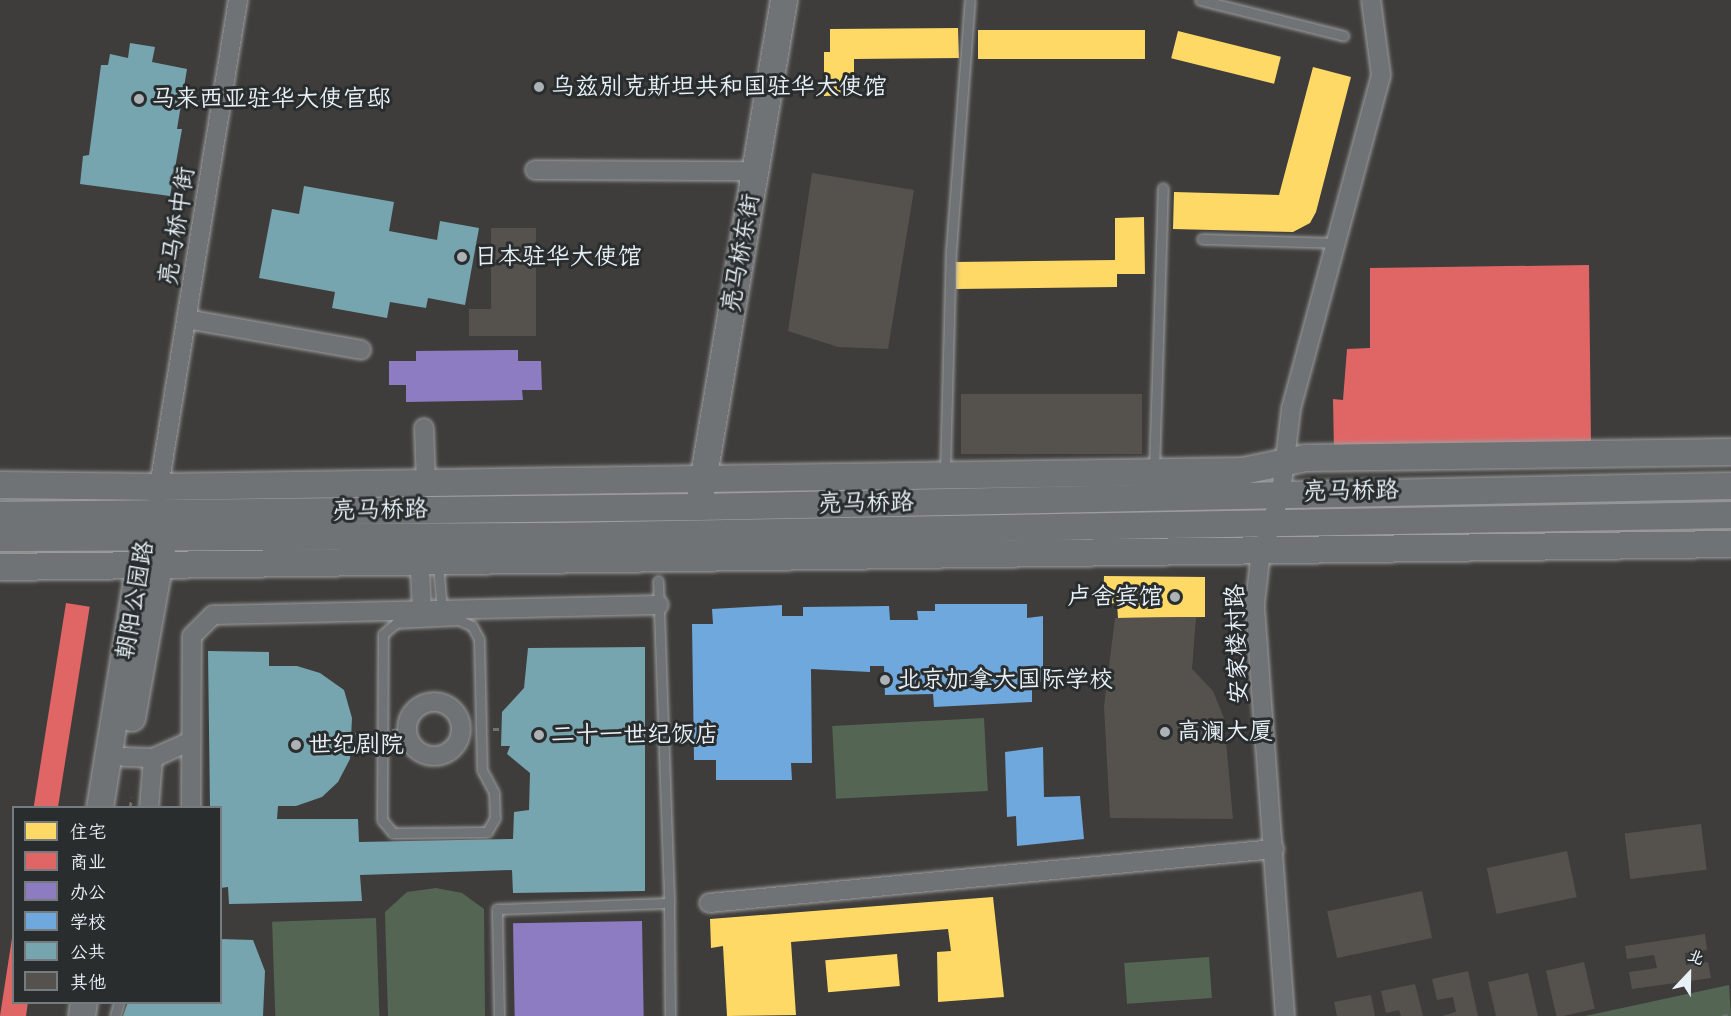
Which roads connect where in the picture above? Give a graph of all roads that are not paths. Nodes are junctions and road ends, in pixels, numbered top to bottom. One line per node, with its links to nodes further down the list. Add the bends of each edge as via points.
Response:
1 (238, 0): 12 (street, 亮马桥中街)
2 (784, 0): 8 (street, 亮马桥东街)
3 (970, 0): 18 (lane, via 951,250)
4 (1200, 0): 6 (lane)
5 (1371, 0): 11 (street, 安家楼村路, via 1381,75)
6 (1344, 36)
7 (535, 170): 8 (street)
8 (755, 171): 19 (street, 亮马桥东街)
9 (1163, 188): 17 (lane)
10 (1203, 239): 11 (lane)
11 (1335, 243): 16 (street, 安家楼村路, via 1291,409)
12 (186, 319): 13 (street); 23 (street, 亮马桥中街)
13 (361, 350)
14 (424, 428): 20 (street)
15 (1731, 452): 16 (street)
16 (1286, 460): 17 (street, via 1243,471); 24 (street, 安家楼村路)
17 (1154, 472): 18 (street)
18 (945, 475): 19 (street)
19 (704, 478): 20 (street); 25 (street, 亮马桥东街)
20 (426, 482): 23 (street)
21 (0, 485): 23 (street)
22 (1731, 486): 24 (street, 亮马桥路)
23 (159, 487): 26 (street, 亮马桥中街)
24 (1281, 492): 25 (street, 亮马桥路); 30 (street, 安家楼村路)
25 (699, 507): 26 (street, 亮马桥路)
26 (155, 513): 27 (street, 亮马桥路); 31 (street, 朝阳公园路)
27 (0, 515)
28 (1731, 515): 29 (street, 亮马桥路)
29 (1604, 517): 30 (street, 亮马桥路); 33 (street)
30 (1274, 521): 35 (street, 亮马桥路); 36 (street, 安家楼村路)
31 (154, 537): 32 (street, 亮马桥路); 35 (street, 亮马桥路); 37 (street, 朝阳公园路)
32 (0, 538)
33 (1689, 544): 34 (street); 36 (street)
34 (1731, 544)
35 (428, 549): 36 (street); 37 (street); 41 (street)
36 (1263, 550): 50 (street, 安家楼村路, via 1255,603)
37 (149, 565): 38 (street); 44 (street, 朝阳公园路); 46 (street, 朝阳公园路)
38 (0, 567)
39 (658, 582): 40 (lane)
40 (659, 604): 41 (street); 51 (lane)
41 (437, 613): 42 (street); 42 (lane); 42 (lane, via 472,626 479,639 482,770 494,793 495,818 487,832 393,833 382,820 383,634 396,623); 43 (street, via 213,615 192,636)
42 (407, 622)
43 (190, 741): 45 (street); 49 (street)
44 (124, 757): 45 (street); 47 (street, 朝阳公园路)
45 (153, 758): 48 (street)
46 (100, 806)
47 (116, 806)
48 (149, 806)
49 (191, 806)
50 (1274, 849): 52 (street); 55 (street, 安家楼村路)
51 (669, 903): 53 (lane, via 497,909); 54 (lane)
52 (709, 903)
53 (499, 1016)
54 (670, 1016)
55 (1285, 1016)

